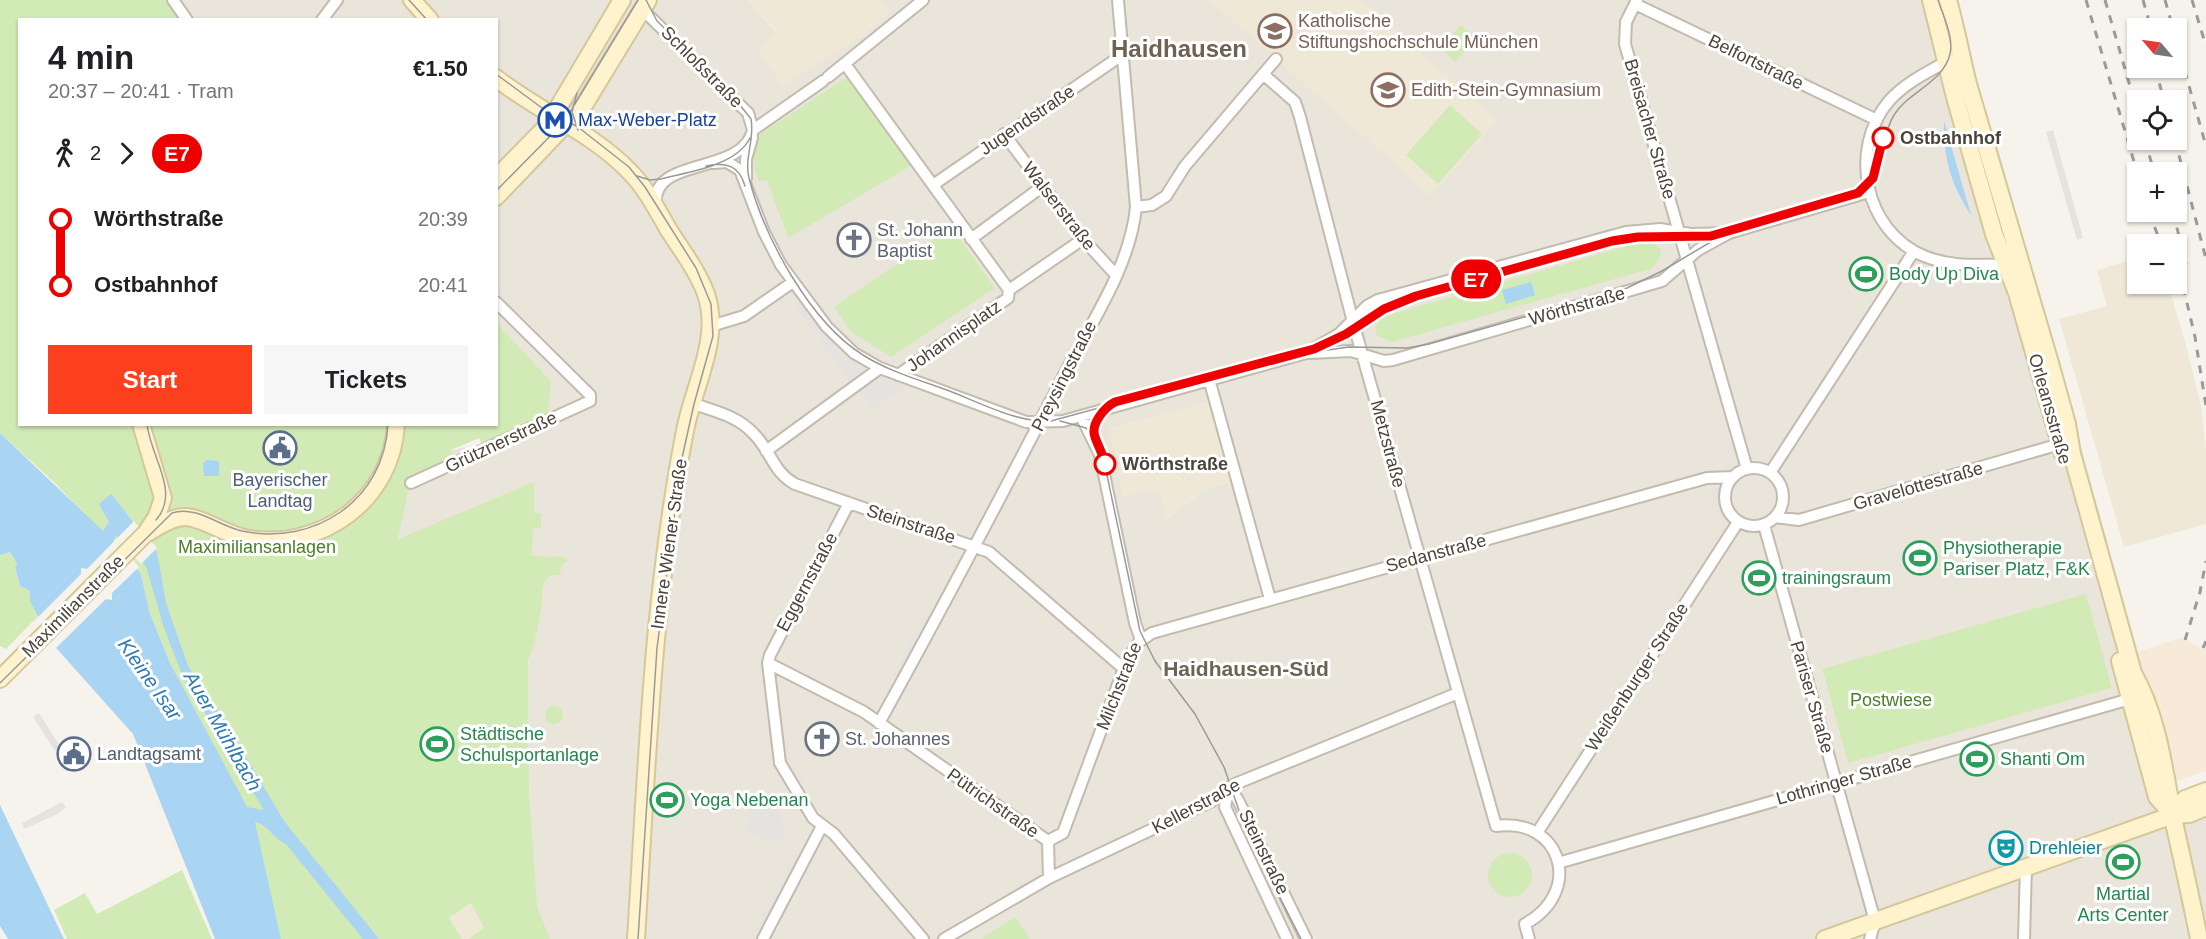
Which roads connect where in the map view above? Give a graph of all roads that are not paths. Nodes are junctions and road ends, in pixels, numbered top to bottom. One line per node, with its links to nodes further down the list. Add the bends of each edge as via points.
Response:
1 (173, 0): 11 (street)
2 (337, 0): 12 (street)
3 (412, 0): 13 (main road)
4 (622, 0): 20 (main road)
5 (923, 0): 17 (street)
6 (1118, 0): 14 (street, Preysingstraße)
7 (1931, 0): 15 (main road, Orleansstraße)
8 (1948, 0): 15 (main road, Orleansstraße, via 1960,42)
9 (1636, 2): 21 (street, Belfortstraße); 35 (street, Breisacher Straße, via 1626,22 1625,44)
10 (645, 5): 20 (main road, via 588,100); 22 (street, Schloßstraße, via 748,112)
11 (186, 18)
12 (324, 18)
13 (426, 18)
14 (1122, 55): 23 (street, Jugendstraße); 33 (street, Preysingstraße)
15 (1954, 58): 21 (street, via 1901,89); 41 (main road, Orleansstraße)
16 (1276, 59): 18 (street)
17 (846, 64): 22 (street); 28 (street, Johannisplatz)
18 (1263, 74): 33 (street, via 1185,166 1166,196 1152,205); 46 (street, Metzstraße, via 1295,102)
19 (498, 79): 20 (main road)
20 (560, 120): 25 (main road); 26 (main road); 32 (main road)
21 (1877, 120): 31 (street, via 1866,162)
22 (753, 131): 24 (street, via 740,148); 30 (street, Johannisplatz, via 746,162)
23 (1004, 134): 28 (street, Jugendstraße); 29 (street, Walserstraße)
24 (713, 163): 27 (street); 30 (street, Johannisplatz, via 735,165)
25 (498, 176)
26 (634, 176): 27 (street, via 652,180); 34 (main road, Innere Wiener Straße)
27 (669, 176): 34 (street, via 657,190)
28 (933, 185): 37 (street, Johannisplatz)
29 (1043, 186): 37 (street); 38 (street, Walserstraße)
30 (748, 188): 43 (street, Johannisplatz, via 770,245)
31 (1869, 192): 36 (street, Wörthstraße); 39 (street, via 1884,222)
32 (498, 195)
33 (1136, 207): 42 (street, Preysingstraße, via 1132,238)
34 (657, 210): 47 (main road, Innere Wiener Straße, via 699,278 709,305)
35 (1681, 233): 36 (street, Wörthstraße); 40 (street, Breisacher Straße); 46 (street, Wörthstraße, via 1660,229 1626,231 1378,300)
36 (1729, 233): 40 (street, Wörthstraße)
37 (971, 239): 44 (street, Johannisplatz)
38 (1083, 239): 42 (street, Walserstraße); 44 (street)
39 (1914, 251): 41 (street, via 1957,264); 61 (street)
40 (1688, 259): 49 (street, Wörthstraße, via 1662,281 1393,360); 60 (street)
41 (2013, 265): 58 (main road, Orleansstraße)
42 (1116, 275): 55 (street, Preysingstraße)
43 (793, 282): 47 (street, via 744,316); 50 (street, Johannisplatz, via 838,340)
44 (1009, 290): 51 (street, Johannisplatz, via 1008,298)
45 (498, 304): 63 (street, Grütznerstraße, via 590,395 590,401)
46 (1353, 322): 48 (street, Wörthstraße); 49 (street, Metzstraße)
47 (711, 326): 53 (main road, Innere Wiener Straße)
48 (1306, 353): 49 (street, Wörthstraße); 52 (street, Wörthstraße)
49 (1362, 354): 70 (street, Metzstraße)
50 (880, 368): 51 (street, Johannisplatz); 59 (street)
51 (898, 375): 55 (street, via 1026,422)
52 (1209, 380): 54 (street, Wörthstraße); 71 (street)
53 (691, 403): 59 (street, Steinstraße, via 744,424); 91 (main road, Innere Wiener Straße, via 654,648)
54 (1081, 416): 55 (street, Wörthstraße); 72 (street, Milchstraße, via 1100,454)
55 (1039, 423): 69 (street, Preysingstraße)
56 (142, 426): 68 (main road, via 163,498)
57 (396, 426): 68 (main road, via 390,459 376,485 357,508 332,527 282,541 237,537 184,517)
58 (2065, 442): 65 (street, Gravelottestraße, via 1799,520); 77 (main road, Orleansstraße); 83 (main road, Orleansstraße, via 2133,673 2152,719)
59 (766, 451): 64 (street, Steinstraße, via 786,479)
60 (1747, 469): 61 (street); 62 (street)
61 (1770, 473): 65 (street, via 1777,480 1783,499)
62 (1733, 477): 66 (street, via 1725,500); 70 (street, Sedanstraße, via 1707,477)
63 (411, 483)
64 (849, 503): 69 (street, Steinstraße); 73 (street, Eggernstraße)
65 (1775, 517): 67 (street)
66 (1738, 522): 67 (street); 85 (street, Weißenburger Straße)
67 (1764, 525): 79 (street, Pariser Straße)
68 (149, 530): 75 (main road, Maximilianstraße)
69 (975, 545): 74 (street, Steinstraße, via 996,558); 78 (street, Preysingstraße)
70 (1419, 558): 71 (street, Sedanstraße); 76 (street, Metzstraße)
71 (1270, 599): 72 (street, Sedanstraße, via 1152,633)
72 (1141, 640): 74 (street, Milchstraße)
73 (768, 663): 78 (street, Pütrichstraße); 84 (street, via 780,763 813,818)
74 (1123, 668): 86 (street, Milchstraße, via 1064,833)
75 (0, 679)
76 (1458, 693): 80 (street, Kellerstraße); 85 (street, Metzstraße, via 1496,826 1522,827)
77 (2130, 699): 79 (street, Lothringer Straße); 83 (main road, Orleansstraße, via 2157,796)
78 (879, 723): 86 (street, Pütrichstraße)
79 (1836, 783): 87 (street, Lothringer Straße); 90 (street, Pariser Straße)
80 (1229, 787): 89 (street, Kellerstraße, via 1212,801); 95 (street, Steinstraße, via 1225,807); 96 (street, Steinstraße)
81 (2206, 791): 83 (main road, via 2186,799)
82 (2206, 807): 83 (main road, via 2189,814)
83 (2173, 814): 88 (main road); 101 (main road, Orleansstraße)
84 (822, 826): 92 (street); 93 (street, via 834,834)
85 (1537, 833): 87 (street, via 1552,849)
86 (1048, 841): 89 (street, Pütrichstraße)
87 (1558, 863): 97 (street, via 1559,884 1552,902 1525,924)
88 (2026, 866): 90 (main road); 100 (street)
89 (1048, 878): 94 (street, Kellerstraße)
90 (1875, 921): 98 (main road); 99 (street)
91 (636, 939)
92 (763, 939)
93 (923, 939)
94 (944, 939)
95 (1287, 939)
96 (1306, 939)
97 (1529, 939)
98 (1825, 939)
99 (1870, 939)
100 (2024, 939)
101 (2199, 939)

